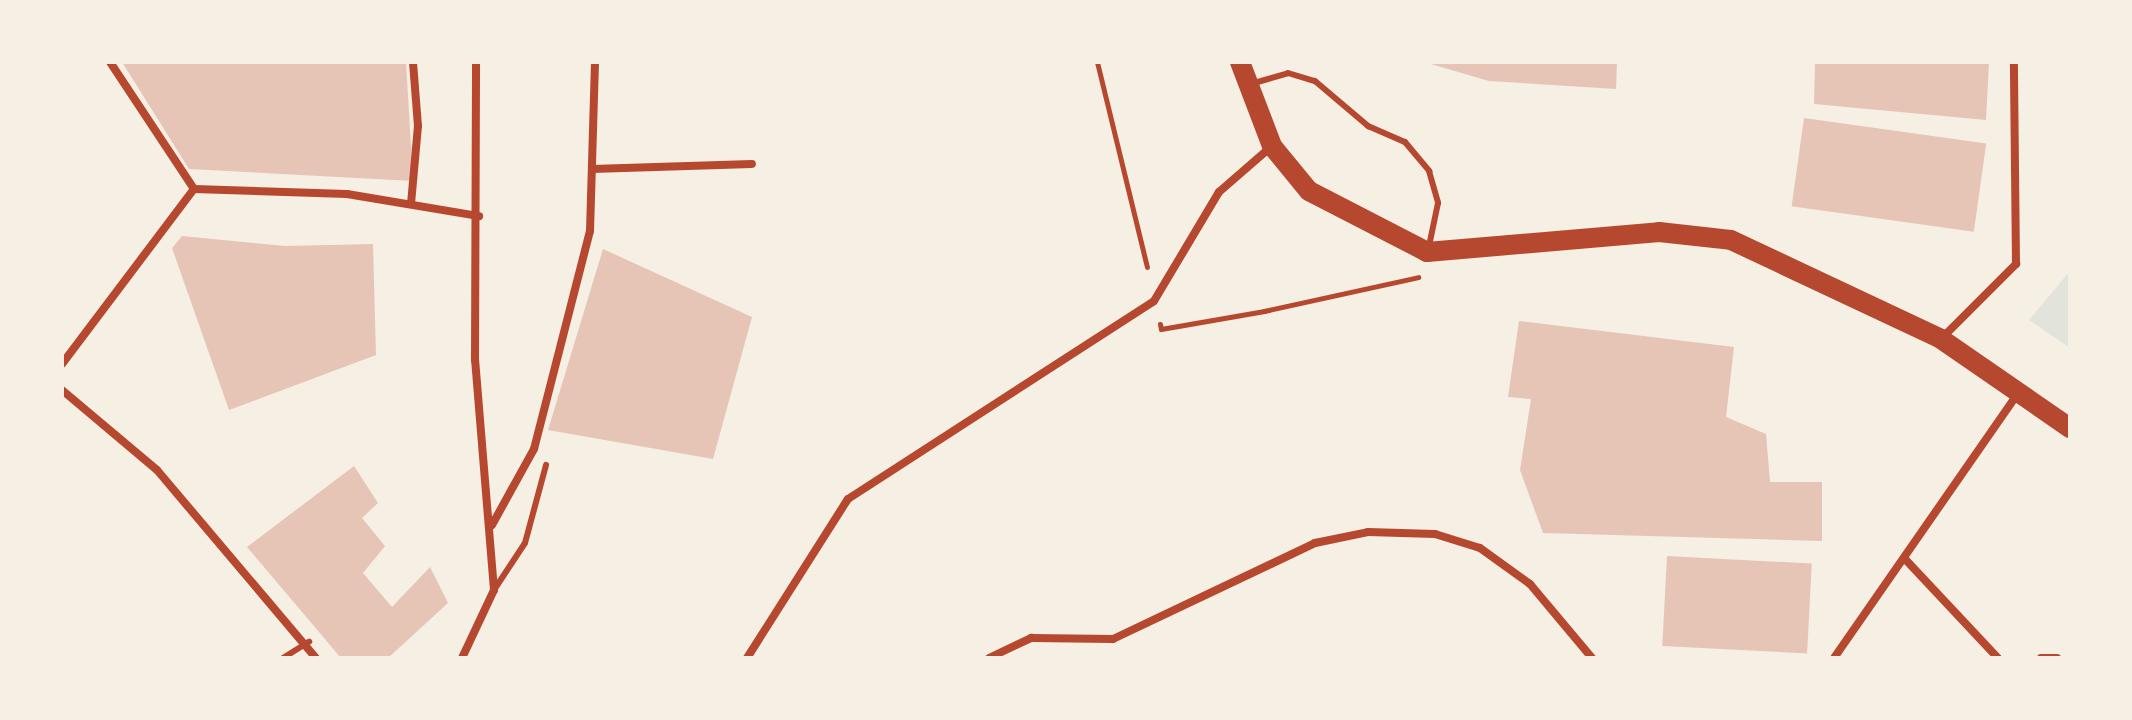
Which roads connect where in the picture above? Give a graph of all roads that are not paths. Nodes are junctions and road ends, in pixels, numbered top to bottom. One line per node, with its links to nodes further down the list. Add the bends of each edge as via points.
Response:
1 (413, 62): 12 (street, via 418,126)
2 (476, 62): 13 (street)
3 (595, 62): 10 (street)
4 (1240, 62): 7 (main road)
5 (2014, 62): 15 (street, via 2016,264)
6 (110, 63): 11 (street)
7 (1247, 86): 8 (main road); 14 (lane, via 1288,73 1315,81 1368,126 1405,142 1429,171 1438,203)
8 (1272, 146): 14 (main road, via 1309,191); 28 (street, via 1219,192 1154,301 864,483)
9 (752, 164): 10 (street)
10 (592, 169): 21 (street, via 590,231 534,449)
11 (194, 189): 12 (street); 16 (street)
12 (411, 204): 13 (street)
13 (479, 216): 21 (street, via 475,360)
14 (1427, 252): 15 (main road, via 1697,232 1826,279)
15 (1941, 339): 18 (main road)
16 (62, 364)
17 (62, 390): 24 (street, via 157,470)
18 (2019, 393): 19 (main road); 22 (street)
19 (2070, 428)
20 (546, 465): 23 (lane, via 525,543)
21 (492, 525): 23 (street)
22 (1905, 559): 31 (street); 32 (street)
23 (494, 590): 27 (street)
24 (309, 642): 25 (lane); 26 (street)
25 (283, 658)
26 (316, 658)
27 (462, 658)
28 (747, 658)
29 (989, 658): 30 (street, via 1031,638 1113,639 1315,543 1368,532 1435,534 1480,548 1530,584)
30 (1592, 658)
31 (1834, 658)
32 (1998, 658)
33 (2041, 658): 34 (street)
34 (2057, 658)

